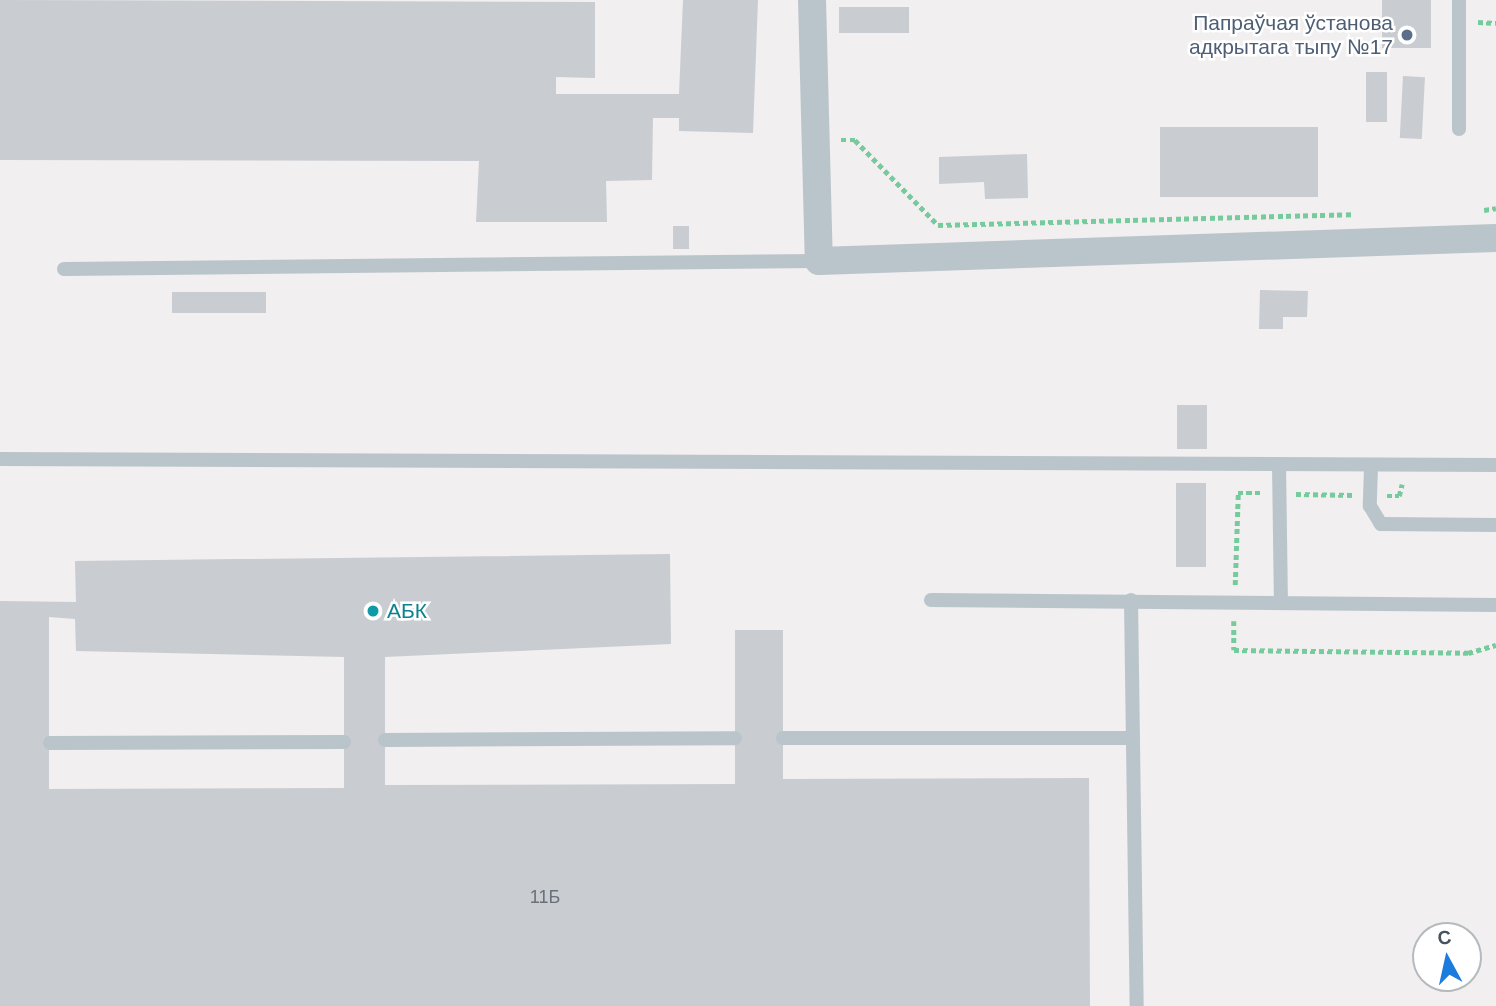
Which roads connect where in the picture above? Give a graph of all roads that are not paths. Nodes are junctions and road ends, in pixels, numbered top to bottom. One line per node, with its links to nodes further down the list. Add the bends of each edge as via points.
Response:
1 (812, 0): 5 (street)
2 (1459, 0): 3 (lane)
3 (1460, 129)
4 (1496, 238): 5 (street)
5 (818, 261): 6 (lane)
6 (64, 269)
7 (0, 459): 8 (lane)
8 (1279, 464): 10 (lane); 14 (lane)
9 (1496, 465): 10 (lane)
10 (1371, 468): 11 (lane, via 1374,520 1381,524)
11 (1496, 525)
12 (931, 600): 13 (lane)
13 (1131, 600): 14 (lane); 18 (lane)
14 (1281, 603): 15 (lane)
15 (1496, 605)
16 (736, 738): 19 (lane)
17 (783, 738): 18 (lane)
18 (1132, 738): 22 (lane)
19 (385, 740)
20 (344, 742): 21 (lane)
21 (50, 743)
22 (1137, 1006)

